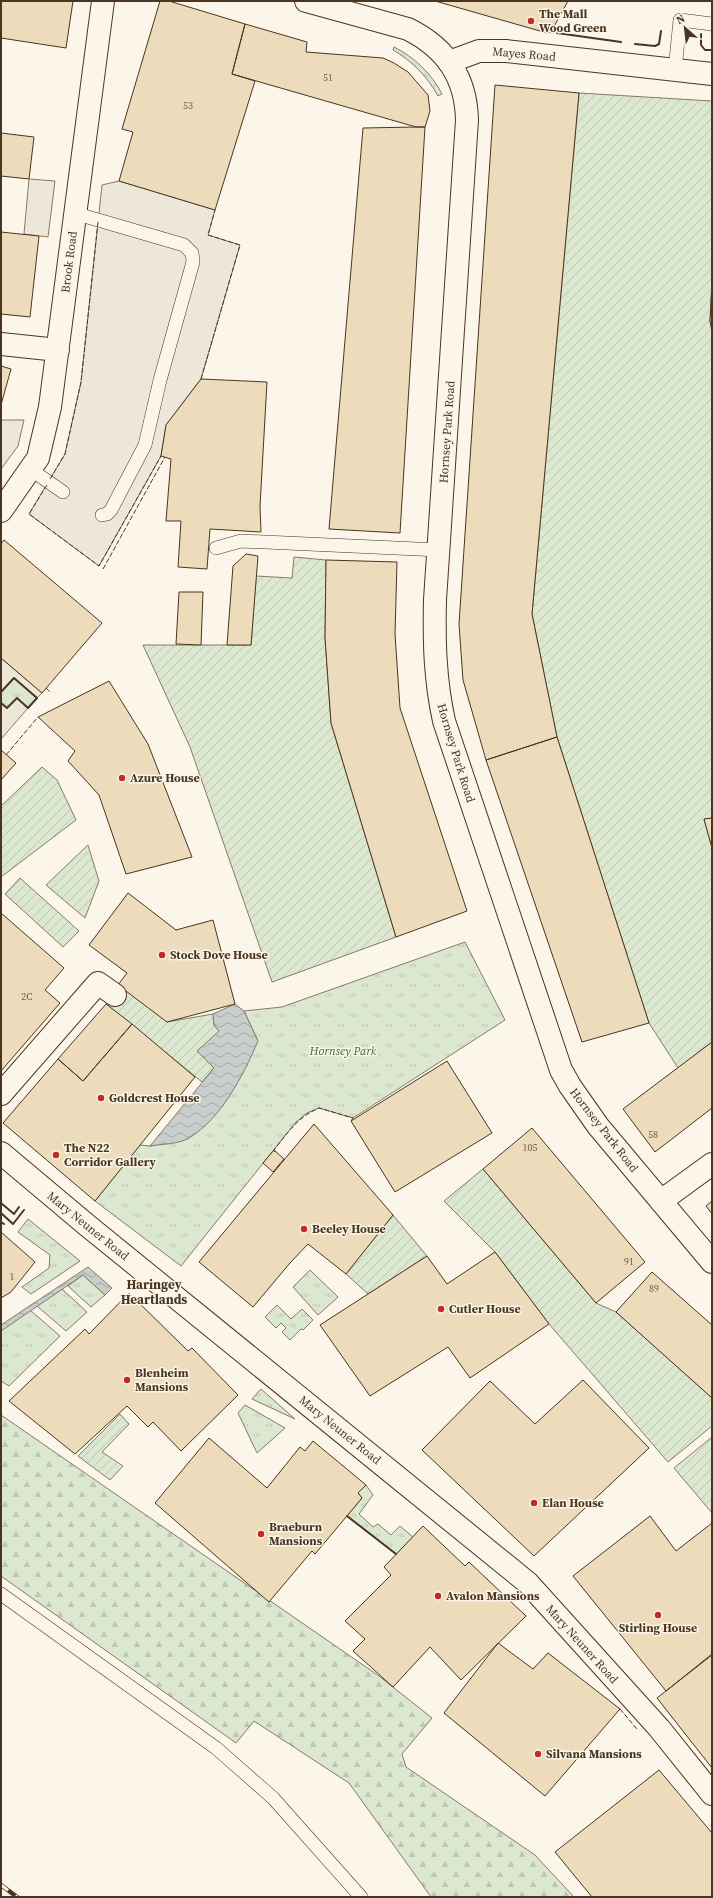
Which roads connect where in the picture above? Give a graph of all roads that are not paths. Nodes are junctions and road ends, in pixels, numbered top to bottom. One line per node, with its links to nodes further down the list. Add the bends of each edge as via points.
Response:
1 (103, 1): 7 (street, Brook Road)
2 (306, 1): 4 (street, via 408,29 434,44)
3 (712, 24): 5 (lane, via 680,20)
4 (449, 62): 5 (street, Mayes Road, via 479,51 506,50); 15 (street, Hornsey Park Road, via 465,94 467,120)
5 (675, 70): 6 (street, Mayes Road)
6 (712, 74)
7 (74, 213): 9 (street, Brook Road); 13 (lane, via 184,245 192,252 193,262 145,445 111,510)
8 (1, 344): 9 (street)
9 (58, 350): 10 (street, Brook Road, via 50,407 38,458)
10 (30, 469): 11 (lane); 12 (street, Brook Road)
11 (64, 492)
12 (1, 511)
13 (102, 516)
14 (216, 548): 15 (lane, via 241,541)
15 (439, 550): 20 (street, Hornsey Park Road, via 435,631 438,690 444,721 522,956 561,1070 570,1086 598,1126)
16 (115, 995): 17 (street, via 98,984)
17 (1, 1094)
18 (1, 1153): 23 (street, Mary Neuner Road, via 93,1231 528,1583 659,1728)
19 (712, 1164): 20 (street)
20 (661, 1201): 21 (street, Hornsey Park Road)
21 (712, 1262)
22 (1, 1594): 24 (lane, via 216,1748 273,1798)
23 (712, 1794)
24 (361, 1897)

